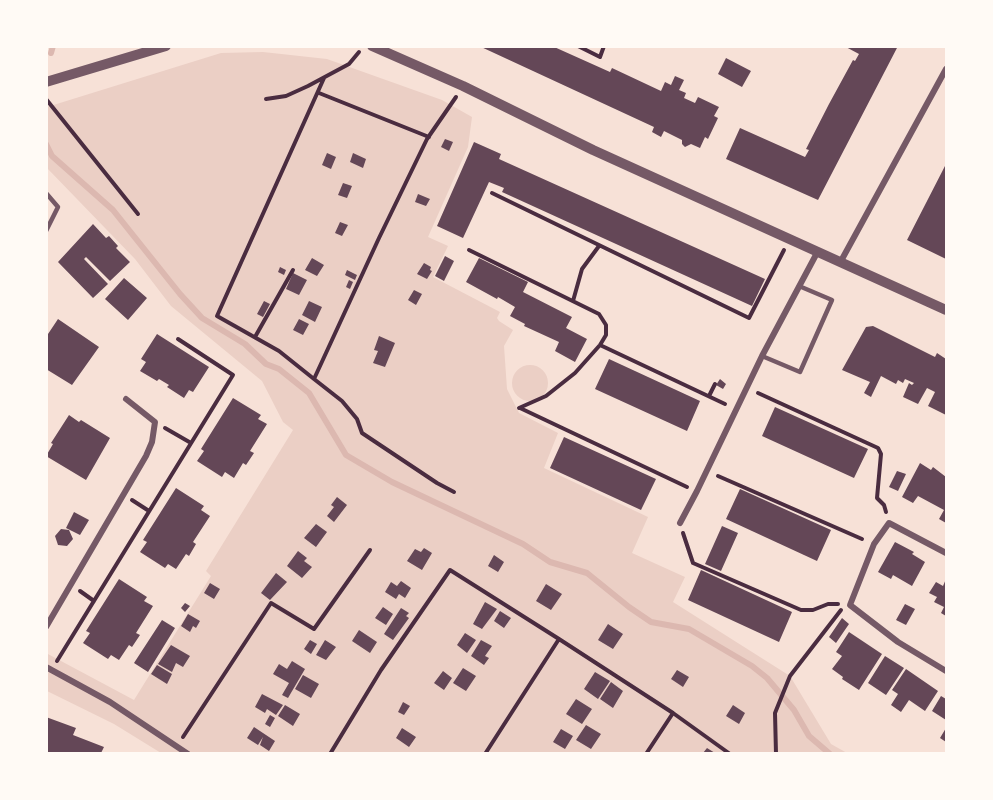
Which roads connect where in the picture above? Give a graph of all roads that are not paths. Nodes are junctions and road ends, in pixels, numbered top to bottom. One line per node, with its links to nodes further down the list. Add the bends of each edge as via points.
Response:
1 (166, 46): 3 (street)
2 (372, 46): 8 (street)
3 (153, 49): 5 (street)
4 (946, 69): 9 (street)
5 (46, 82)
6 (46, 193): 7 (lane, via 58,207)
7 (46, 231)
8 (818, 251): 9 (street); 10 (street)
9 (841, 261): 11 (street)
10 (799, 286): 12 (street); 12 (lane, via 832,300 800,372)
11 (946, 310)
12 (762, 356): 14 (street)
13 (126, 399): 16 (street, via 155,422 152,442)
14 (680, 523)
15 (946, 553): 18 (street, via 889,523 874,544 850,605 898,642)
16 (46, 627)
17 (49, 668): 19 (street)
18 (946, 671)
19 (188, 753)

